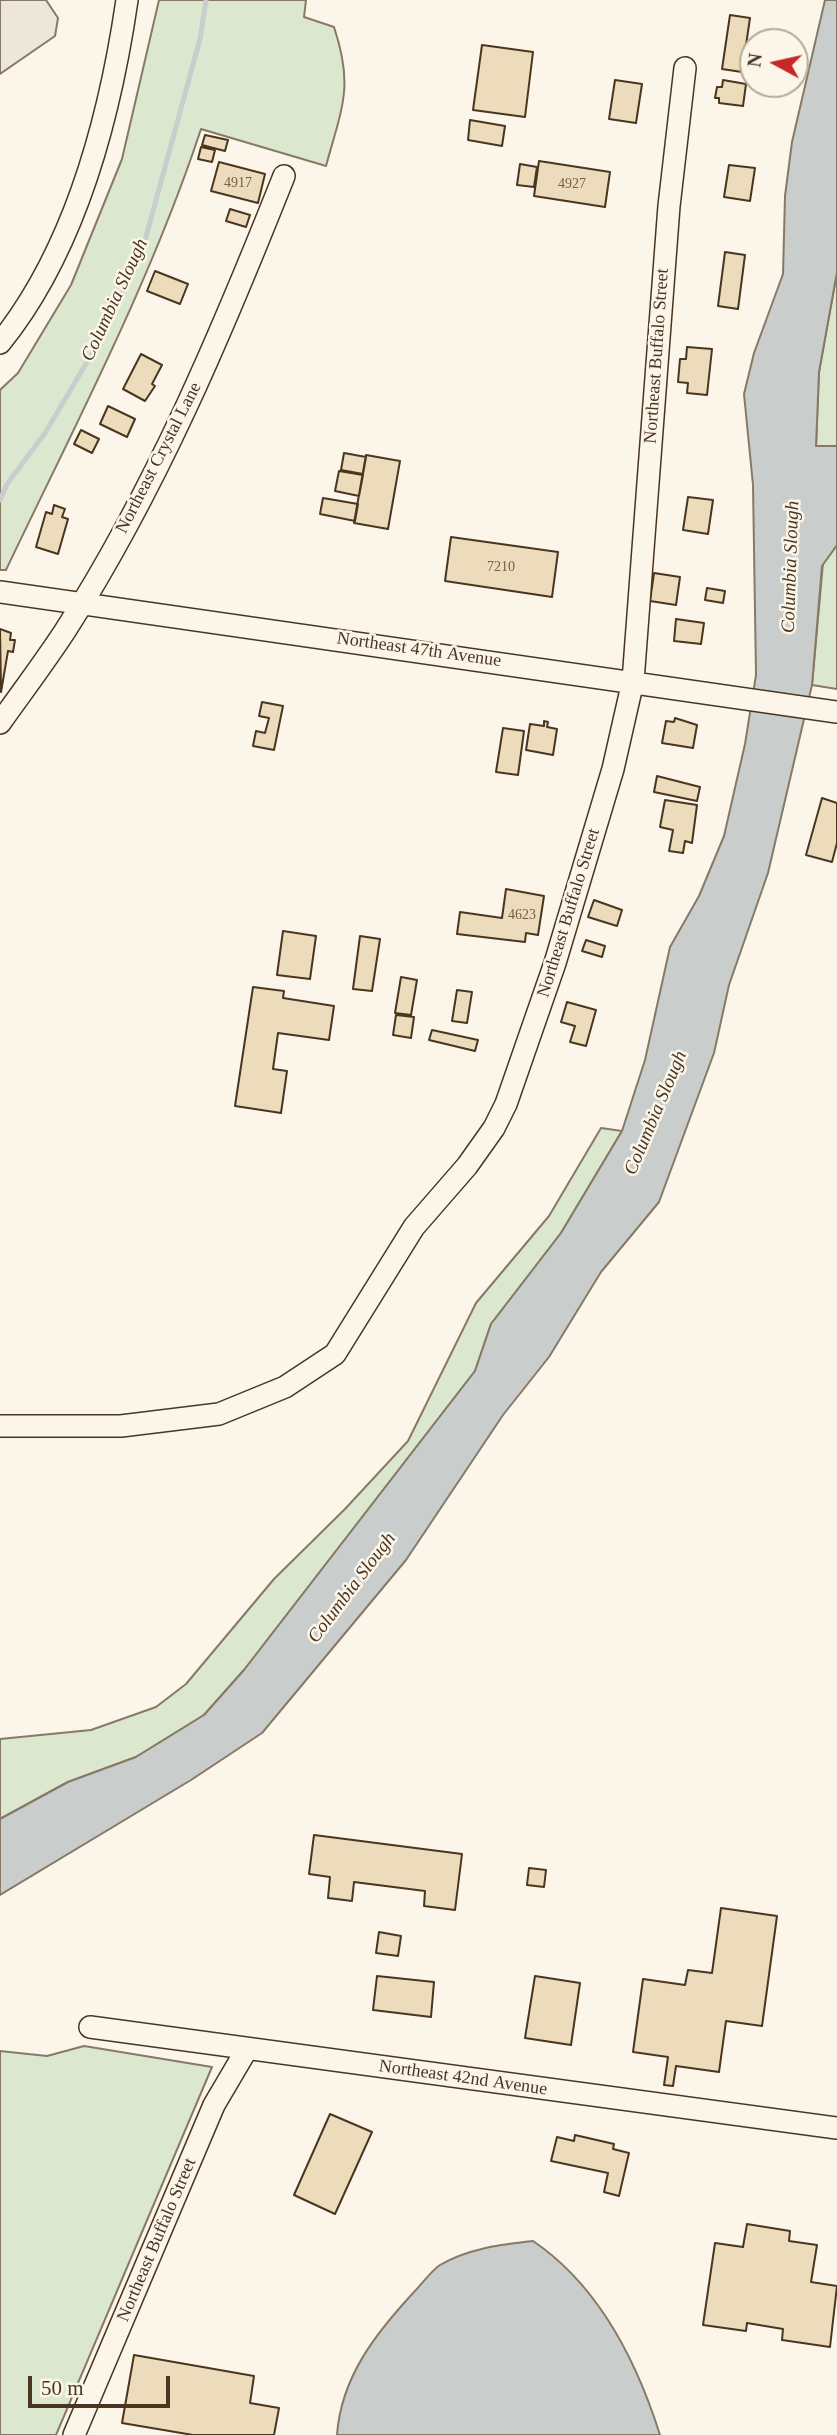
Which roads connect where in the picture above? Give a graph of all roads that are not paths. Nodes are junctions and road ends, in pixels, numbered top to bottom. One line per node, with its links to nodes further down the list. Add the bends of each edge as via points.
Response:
1 (127, 0): 4 (street, via 108,95 77,202 44,275)
2 (685, 68): 7 (street, Northeast Buffalo Street, via 665,245)
3 (284, 176): 6 (street, Northeast Crystal Lane, via 194,393)
4 (0, 343)
5 (0, 592): 6 (street, Northeast 47th Avenue)
6 (81, 603): 7 (street, Northeast 47th Avenue); 9 (street, Northeast Crystal Lane)
7 (633, 681): 8 (street, Northeast 47th Avenue); 10 (street, Northeast Buffalo Street, via 578,886 506,1104 481,1148 414,1227 335,1354 285,1387 219,1414 121,1426)
8 (833, 711)
9 (0, 723)
10 (0, 1426)
11 (90, 2027): 12 (street, Northeast 42nd Avenue)
12 (247, 2049): 13 (street, Northeast 42nd Avenue); 14 (street, Northeast Buffalo Street, via 214,2105)
13 (837, 2129)
14 (74, 2435)

